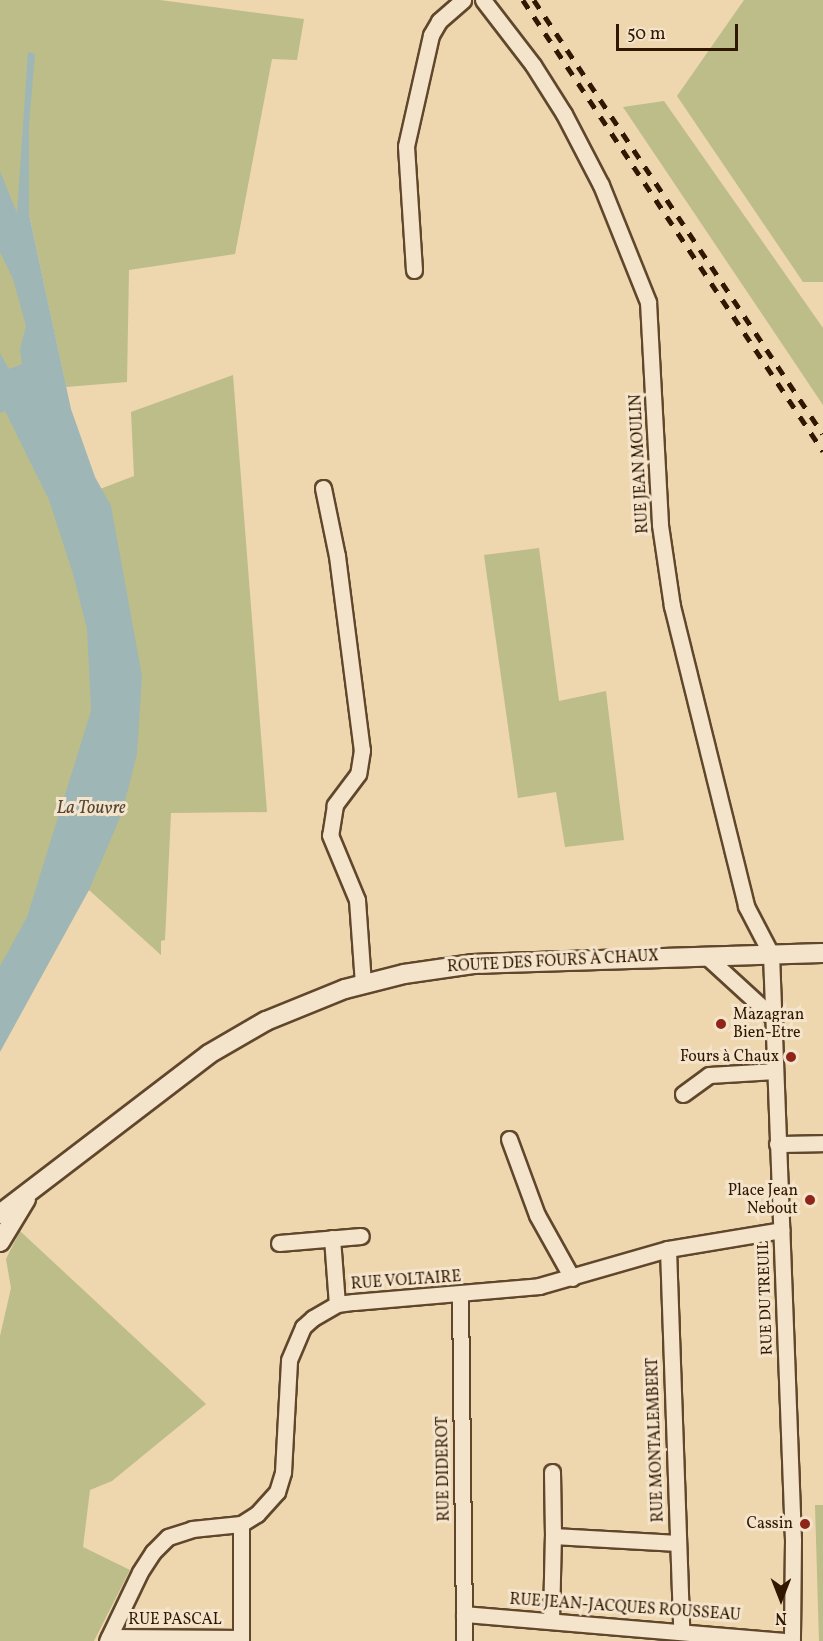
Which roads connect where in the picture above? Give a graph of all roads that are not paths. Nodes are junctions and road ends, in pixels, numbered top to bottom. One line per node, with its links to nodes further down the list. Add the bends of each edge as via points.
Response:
1 (463, 0): 3 (street, via 439,21 431,35 406,146)
2 (483, 0): 6 (street, RUE JEAN MOULIN, via 533,65 564,114 601,185 648,302 660,525 672,606 746,906)
3 (414, 270)
4 (323, 488): 8 (street, via 337,556 362,750 358,774 335,806 330,835 357,900)
5 (823, 953): 6 (street, ROUTE DES FOURS À CHAUX)
6 (771, 954): 7 (street, ROUTE DES FOURS À CHAUX); 9 (street, RUE DU TREUIL)
7 (706, 956): 8 (street, ROUTE DES FOURS À CHAUX, via 473,964); 9 (street)
8 (363, 984): 15 (street, ROUTE DES FOURS À CHAUX, via 293,1008 218,1048)
9 (775, 1019): 10 (street, RUE DU TREUIL)
10 (776, 1071): 11 (street, via 709,1075); 14 (street, RUE DU TREUIL)
11 (683, 1094)
12 (509, 1139): 23 (street, via 537,1215)
13 (823, 1143): 14 (street)
14 (777, 1144): 17 (street, RUE DU TREUIL)
15 (27, 1197): 16 (street, ROUTE DES FOURS À CHAUX); 20 (street, ROUTE DES FOURS À CHAUX)
16 (0, 1214)
17 (781, 1230): 22 (street, RUE VOLTAIRE); 37 (street, RUE DU TREUIL, via 793,1540)
18 (361, 1236): 19 (street)
19 (332, 1238): 21 (street); 25 (street)
20 (0, 1242)
21 (279, 1243)
22 (668, 1249): 23 (street, RUE VOLTAIRE); 29 (street, RUE MONTALEMBERT)
23 (572, 1278): 24 (street, RUE VOLTAIRE)
24 (460, 1296): 25 (street, RUE VOLTAIRE); 30 (street, RUE DIDEROT)
25 (337, 1304): 27 (street, RUE VOLTAIRE, via 313,1318 294,1344 289,1360 283,1472 277,1492 266,1506)
26 (552, 1472): 28 (street)
27 (241, 1524): 33 (street, RUE VOLTAIRE, via 192,1529 168,1537 140,1572); 34 (street, RUE PASCAL)
28 (553, 1536): 29 (street); 31 (street)
29 (678, 1543): 32 (street, RUE MONTALEMBERT)
30 (464, 1614): 31 (street, RUE JEAN-JACQUES ROUSSEAU); 35 (street, RUE DIDEROT)
31 (551, 1621): 32 (street, RUE JEAN-JACQUES ROUSSEAU)
32 (681, 1630): 36 (street, RUE JEAN-JACQUES ROUSSEAU)
33 (108, 1639): 34 (street, RUE PASCAL)
34 (241, 1639)
35 (464, 1641)
36 (783, 1641)
37 (792, 1641)

